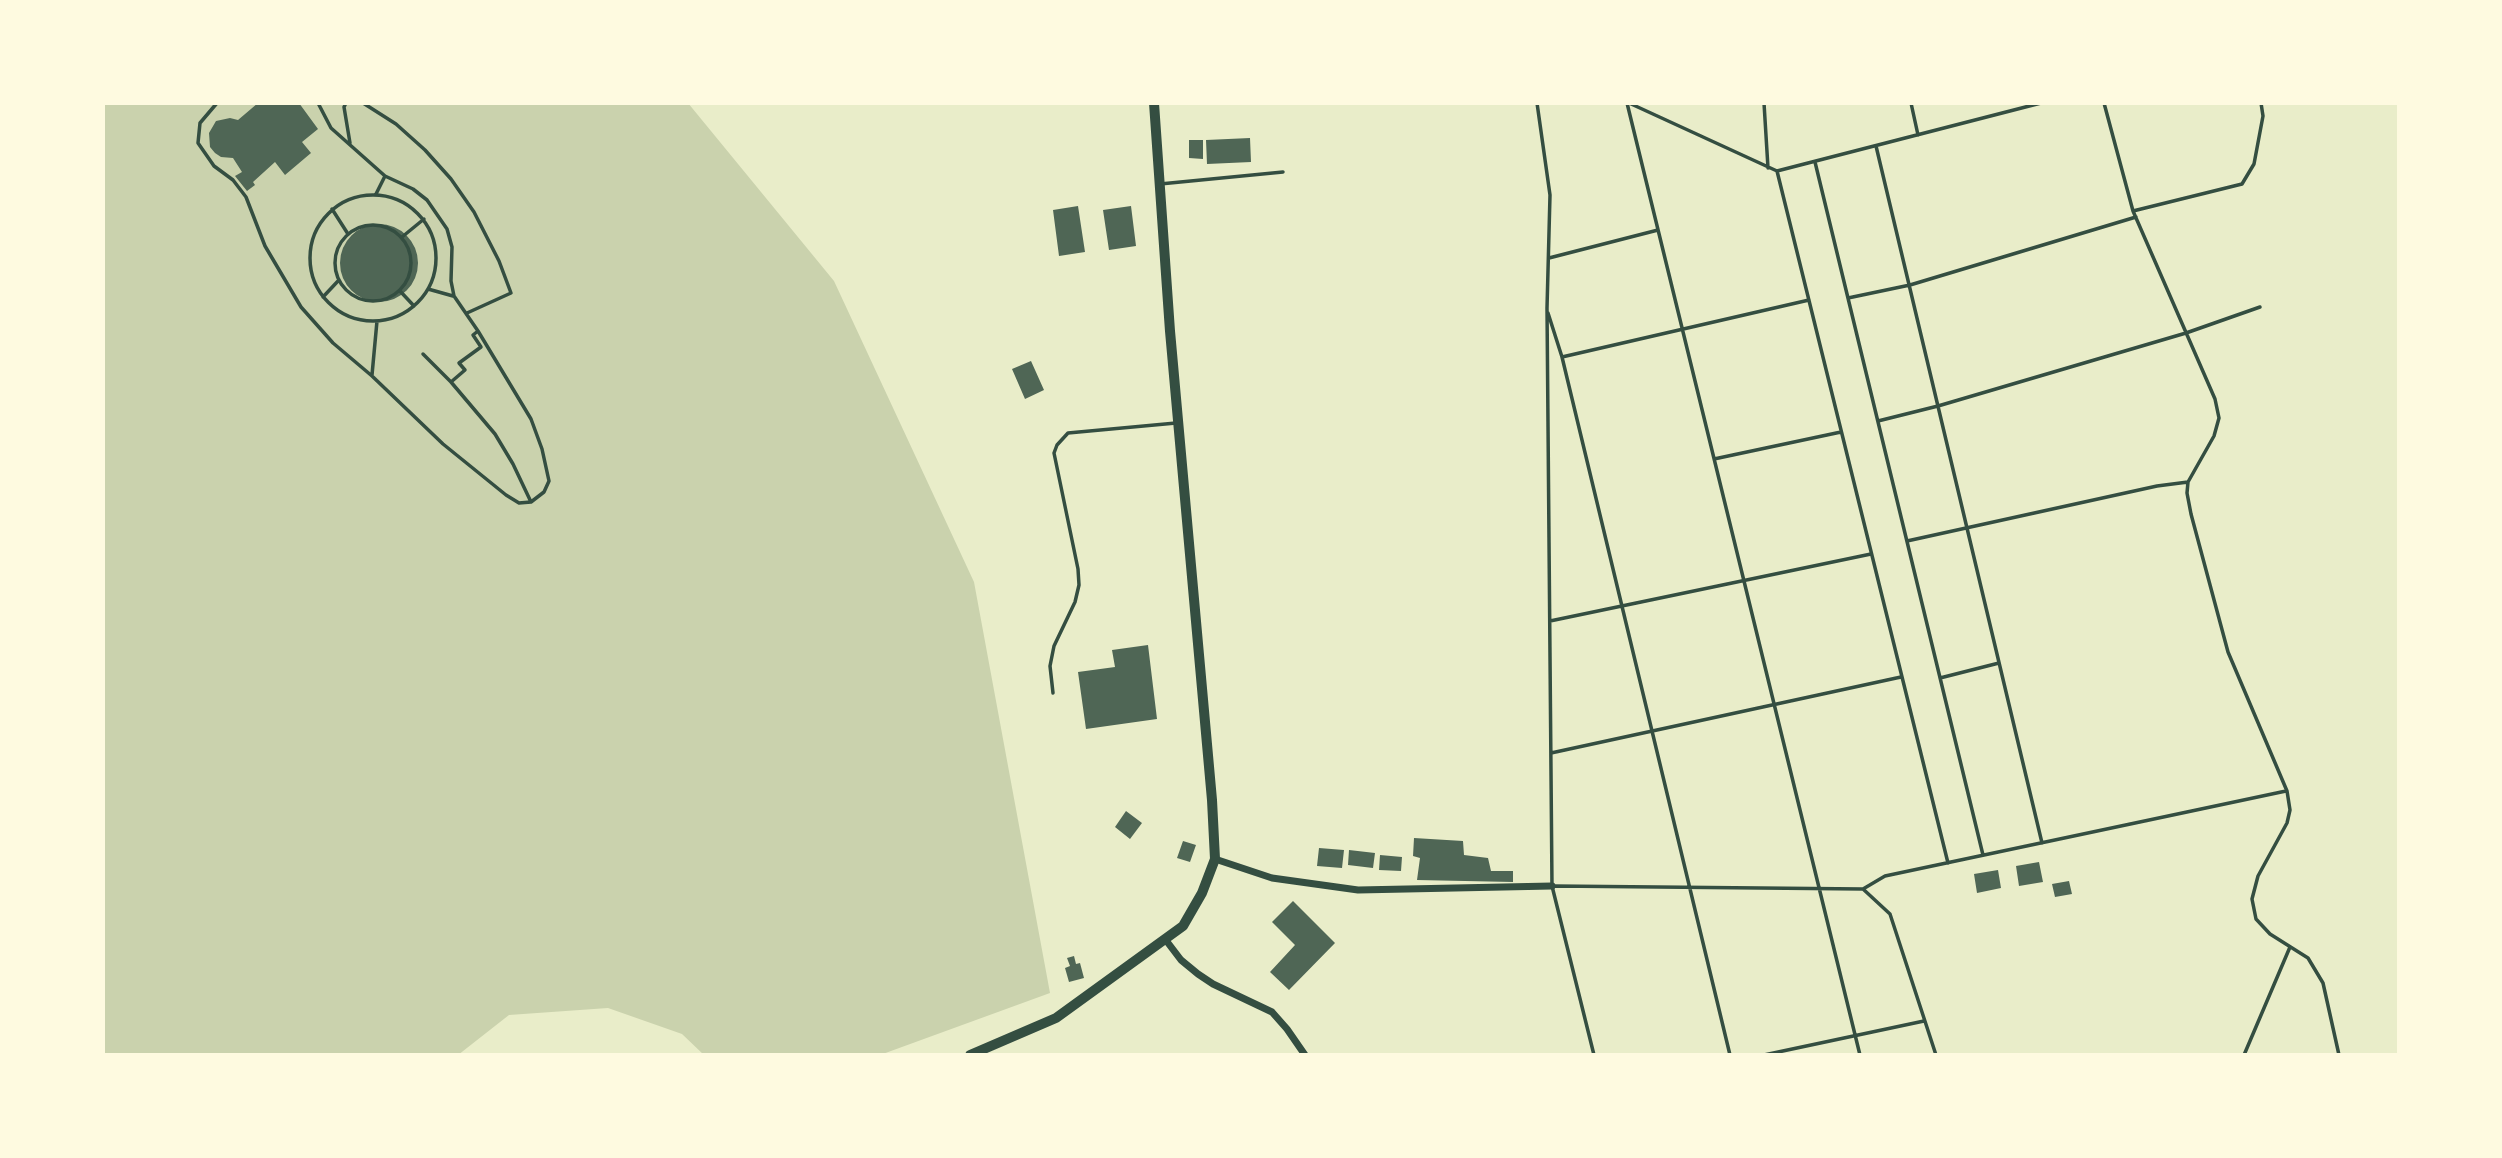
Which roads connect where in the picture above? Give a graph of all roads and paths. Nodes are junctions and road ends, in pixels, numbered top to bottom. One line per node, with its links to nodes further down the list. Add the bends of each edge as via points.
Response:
1 (217, 103): 49 (path, via 200,123 198,143 246,197 265,246 301,307 333,343)
2 (318, 103): 14 (path, via 331,128)
3 (346, 103): 14 (path)
4 (363, 103): 42 (path, via 396,124 451,179 499,261 511,292)
5 (1154, 103): 21 (street)
6 (1537, 103): 30 (lane, via 1550,195)
7 (1628, 103): 17 (lane); 27 (lane)
8 (1764, 103): 17 (lane)
9 (1911, 103): 13 (lane)
10 (2041, 103): 13 (lane)
11 (2104, 103): 24 (lane)
12 (2261, 103): 24 (lane, via 2254,164 2242,184)
13 (1918, 135): 15 (lane)
14 (350, 145): 20 (path)
15 (1876, 146): 16 (lane); 32 (lane)
16 (1815, 162): 19 (lane); 37 (lane)
17 (1768, 168): 19 (lane)
18 (1283, 172): 21 (lane)
19 (1777, 172): 38 (lane)
20 (385, 176): 22 (path); 35 (path, via 427,200 447,229)
21 (1160, 184): 53 (street)
22 (376, 194): 23 (path, via 350,198); 26 (path, via 409,205)
23 (332, 209): 28 (path); 36 (path, via 320,223 309,260)
24 (2133, 211): 25 (lane)
25 (2136, 217): 32 (lane); 46 (lane)
26 (424, 219): 29 (path); 33 (path, via 436,254)
27 (1658, 230): 30 (lane); 44 (lane)
28 (348, 234): 29 (path, via 382,225); 31 (path, via 335,256)
29 (402, 237): 34 (path, via 412,259)
30 (1549, 258): 41 (lane)
31 (338, 281): 34 (path, via 350,295 366,302 384,301); 36 (path)
32 (1909, 285): 37 (lane); 51 (lane)
33 (428, 289): 35 (path); 39 (path)
34 (400, 291): 39 (path)
35 (454, 296): 42 (path)
36 (323, 297): 43 (path, via 338,311)
37 (1848, 298): 52 (lane)
38 (1809, 300): 44 (lane); 54 (lane)
39 (414, 306): 43 (path, via 397,317)
40 (2260, 307): 46 (lane)
41 (1547, 308): 48 (lane); 63 (lane)
42 (467, 313): 45 (path)
43 (377, 321): 49 (path)
44 (1682, 330): 48 (lane); 55 (lane)
45 (478, 331): 50 (path, via 473,335 481,347 459,363 465,370); 57 (path, via 531,419 542,449 549,481)
46 (2186, 332): 51 (lane); 56 (lane, via 2219,418)
47 (423, 354): 50 (path)
48 (1562, 357): 62 (lane)
49 (372, 376): 57 (path, via 443,444 506,495 519,503)
50 (452, 382): 57 (path, via 495,434)
51 (1938, 406): 52 (lane); 58 (lane)
52 (1878, 421): 59 (lane)
53 (1178, 422): 67 (lane, via 1068,433 1057,445 1054,453 1079,585 1054,646 1050,666); 74 (street)
54 (1841, 432): 55 (lane); 60 (lane)
55 (1714, 459): 61 (lane)
56 (2188, 482): 58 (lane); 71 (lane, via 2191,514 2228,652)
57 (531, 502)
58 (1967, 529): 59 (lane); 64 (lane)
59 (1907, 541): 66 (lane)
60 (1871, 554): 61 (lane); 65 (lane)
61 (1744, 581): 62 (lane); 68 (lane)
62 (1622, 606): 63 (lane); 69 (lane)
63 (1550, 621): 70 (lane)
64 (1999, 663): 66 (lane); 72 (lane)
65 (1902, 677): 68 (lane); 75 (lane)
66 (1940, 678): 73 (lane)
67 (1053, 693)
68 (1774, 705): 69 (lane); 78 (lane)
69 (1652, 732): 70 (lane); 77 (lane)
70 (1551, 753): 76 (lane)
71 (2287, 791): 72 (lane); 81 (lane, via 2287,823 2258,876 2252,899 2256,919)
72 (2042, 843): 73 (lane)
73 (1983, 856): 75 (lane)
74 (1215, 859): 76 (street, via 1272,878 1358,890); 80 (street, via 1183,926)
75 (1948, 863): 79 (lane, via 1885,876)
76 (1552, 886): 77 (lane); 86 (lane)
77 (1689, 887): 78 (lane); 87 (lane)
78 (1819, 888): 79 (lane); 83 (lane)
79 (1863, 889): 82 (lane, via 1890,914)
80 (1165, 939): 84 (street, via 1056,1018); 85 (street, via 1198,974 1272,1012)
81 (2290, 947): 91 (lane); 92 (lane, via 2308,958 2323,983)
82 (1924, 1021): 83 (lane); 90 (lane)
83 (1855, 1036): 88 (lane); 89 (lane)
84 (970, 1055)
85 (1304, 1055)
86 (1594, 1055)
87 (1730, 1055)
88 (1764, 1055)
89 (1860, 1055)
90 (1936, 1055)
91 (2245, 1055)
92 (2339, 1055)

